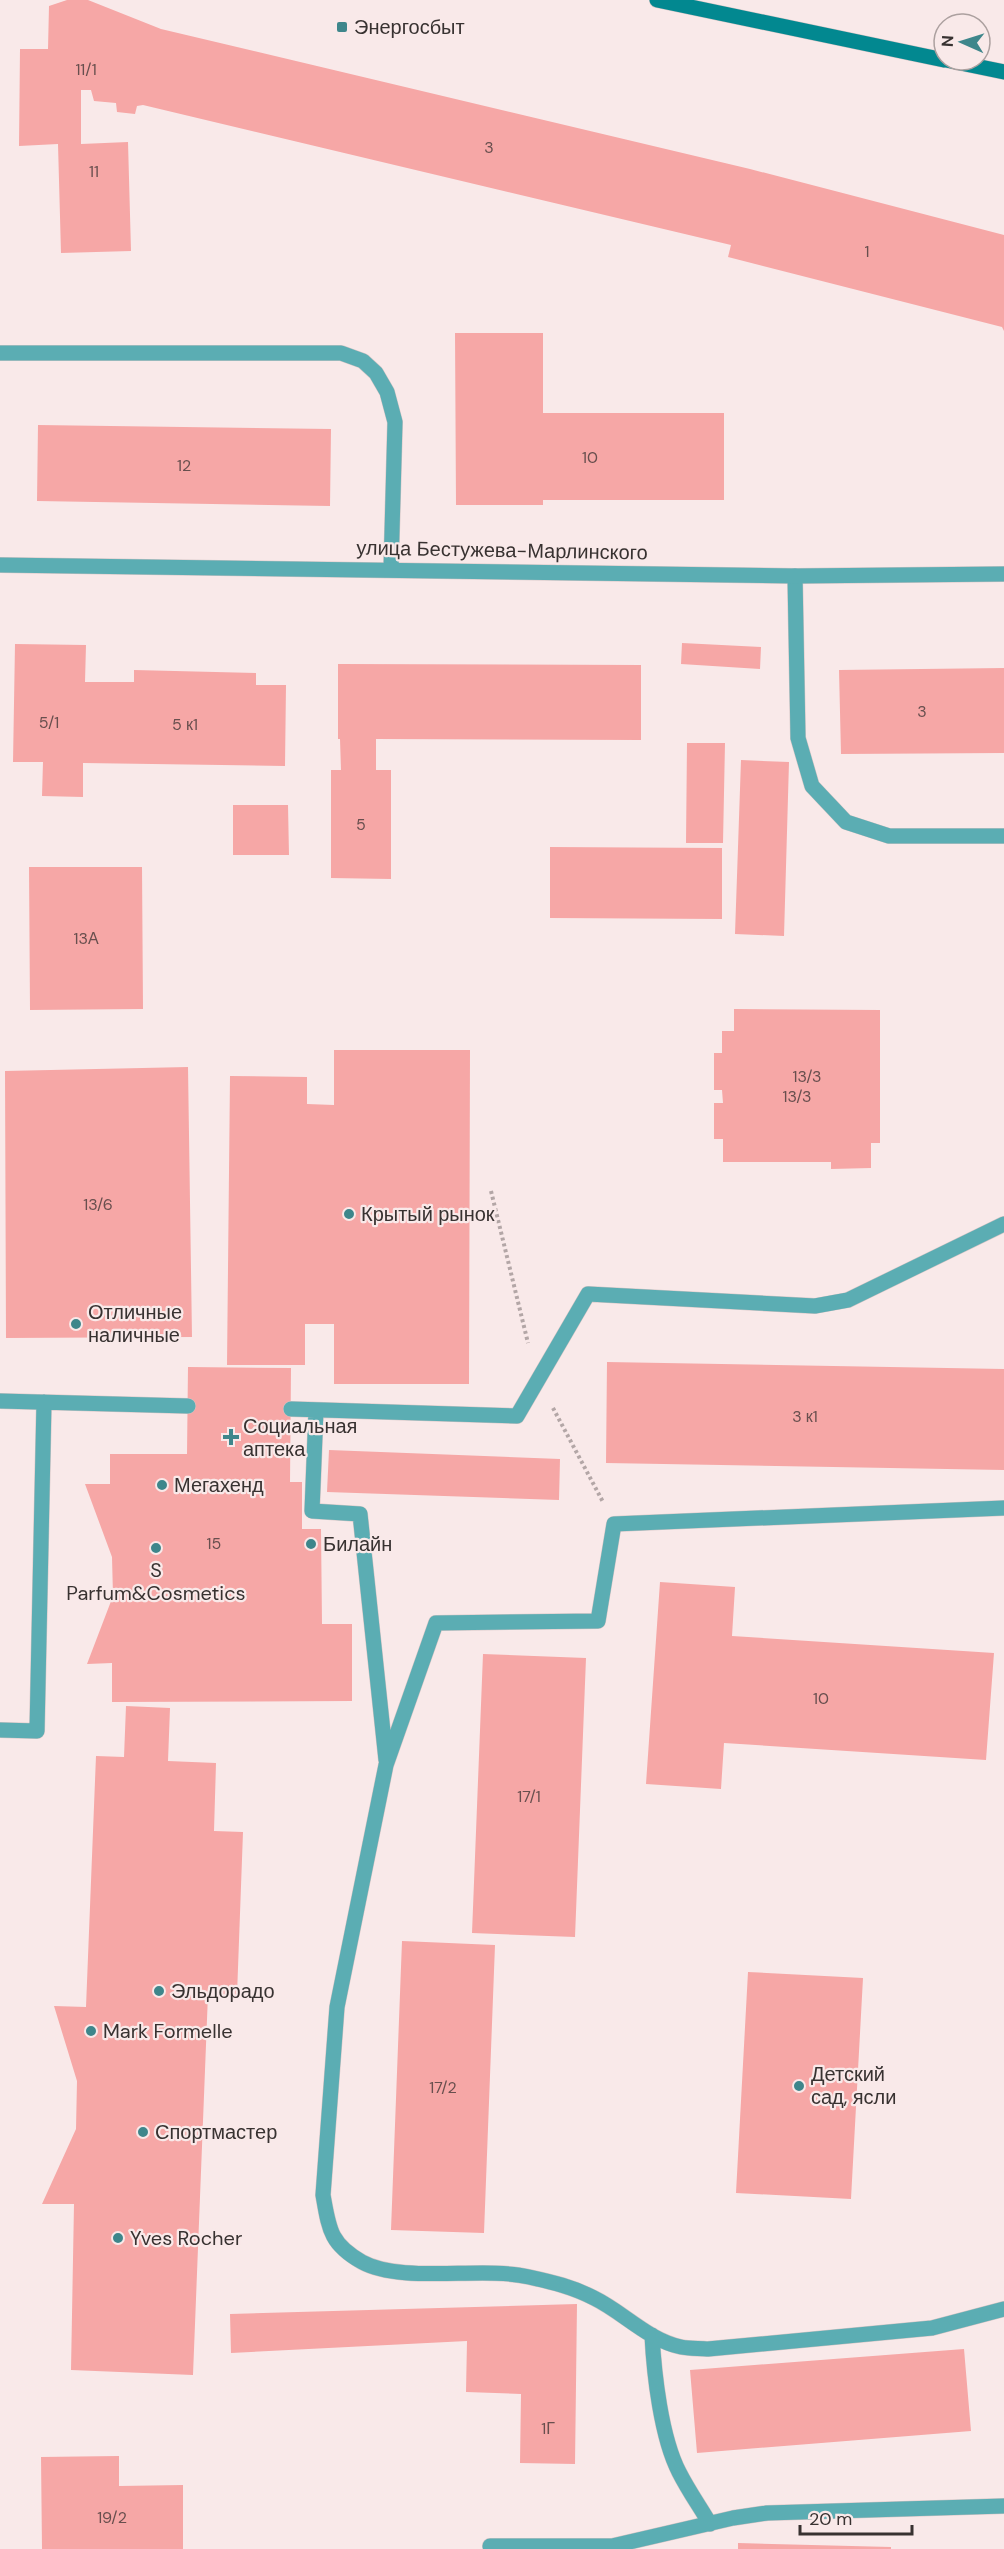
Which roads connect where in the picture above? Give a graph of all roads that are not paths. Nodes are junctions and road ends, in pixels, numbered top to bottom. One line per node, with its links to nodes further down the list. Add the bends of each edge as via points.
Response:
1 (657, 0): 2 (main road)
2 (932, 57)
3 (0, 353): 5 (street, via 341,353 363,361 387,392 395,422)
4 (0, 565): 5 (street, улица Бестужева-Марлинского)
5 (391, 569): 7 (street, улица Бестужева-Марлинского)
6 (1004, 574): 7 (street, улица Бестужева-Марлинского)
7 (795, 576): 8 (street, via 798,738 812,786 846,822 889,836)
8 (1004, 836)
9 (1004, 1224): 14 (street, via 848,1299 816,1306 588,1294 517,1416)
10 (0, 1401): 11 (street)
11 (44, 1402): 12 (street); 16 (street, via 37,1731)
12 (188, 1406)
13 (291, 1409): 14 (street)
14 (316, 1410): 17 (street, via 312,1511 360,1514)
15 (1004, 1508): 17 (street, via 614,1524 598,1621 436,1623)
16 (0, 1730)
17 (386, 1765): 19 (street, via 337,2007 323,2195 328,2225 340,2249 365,2264 393,2271 521,2275 563,2285 595,2298)
18 (1004, 2308): 19 (street, via 932,2328 708,2349 680,2347)
19 (652, 2335): 21 (street, via 654,2374 668,2441 678,2471)
20 (1004, 2506): 21 (street, via 767,2513)
21 (711, 2524): 22 (street, via 612,2547)
22 (490, 2546)

